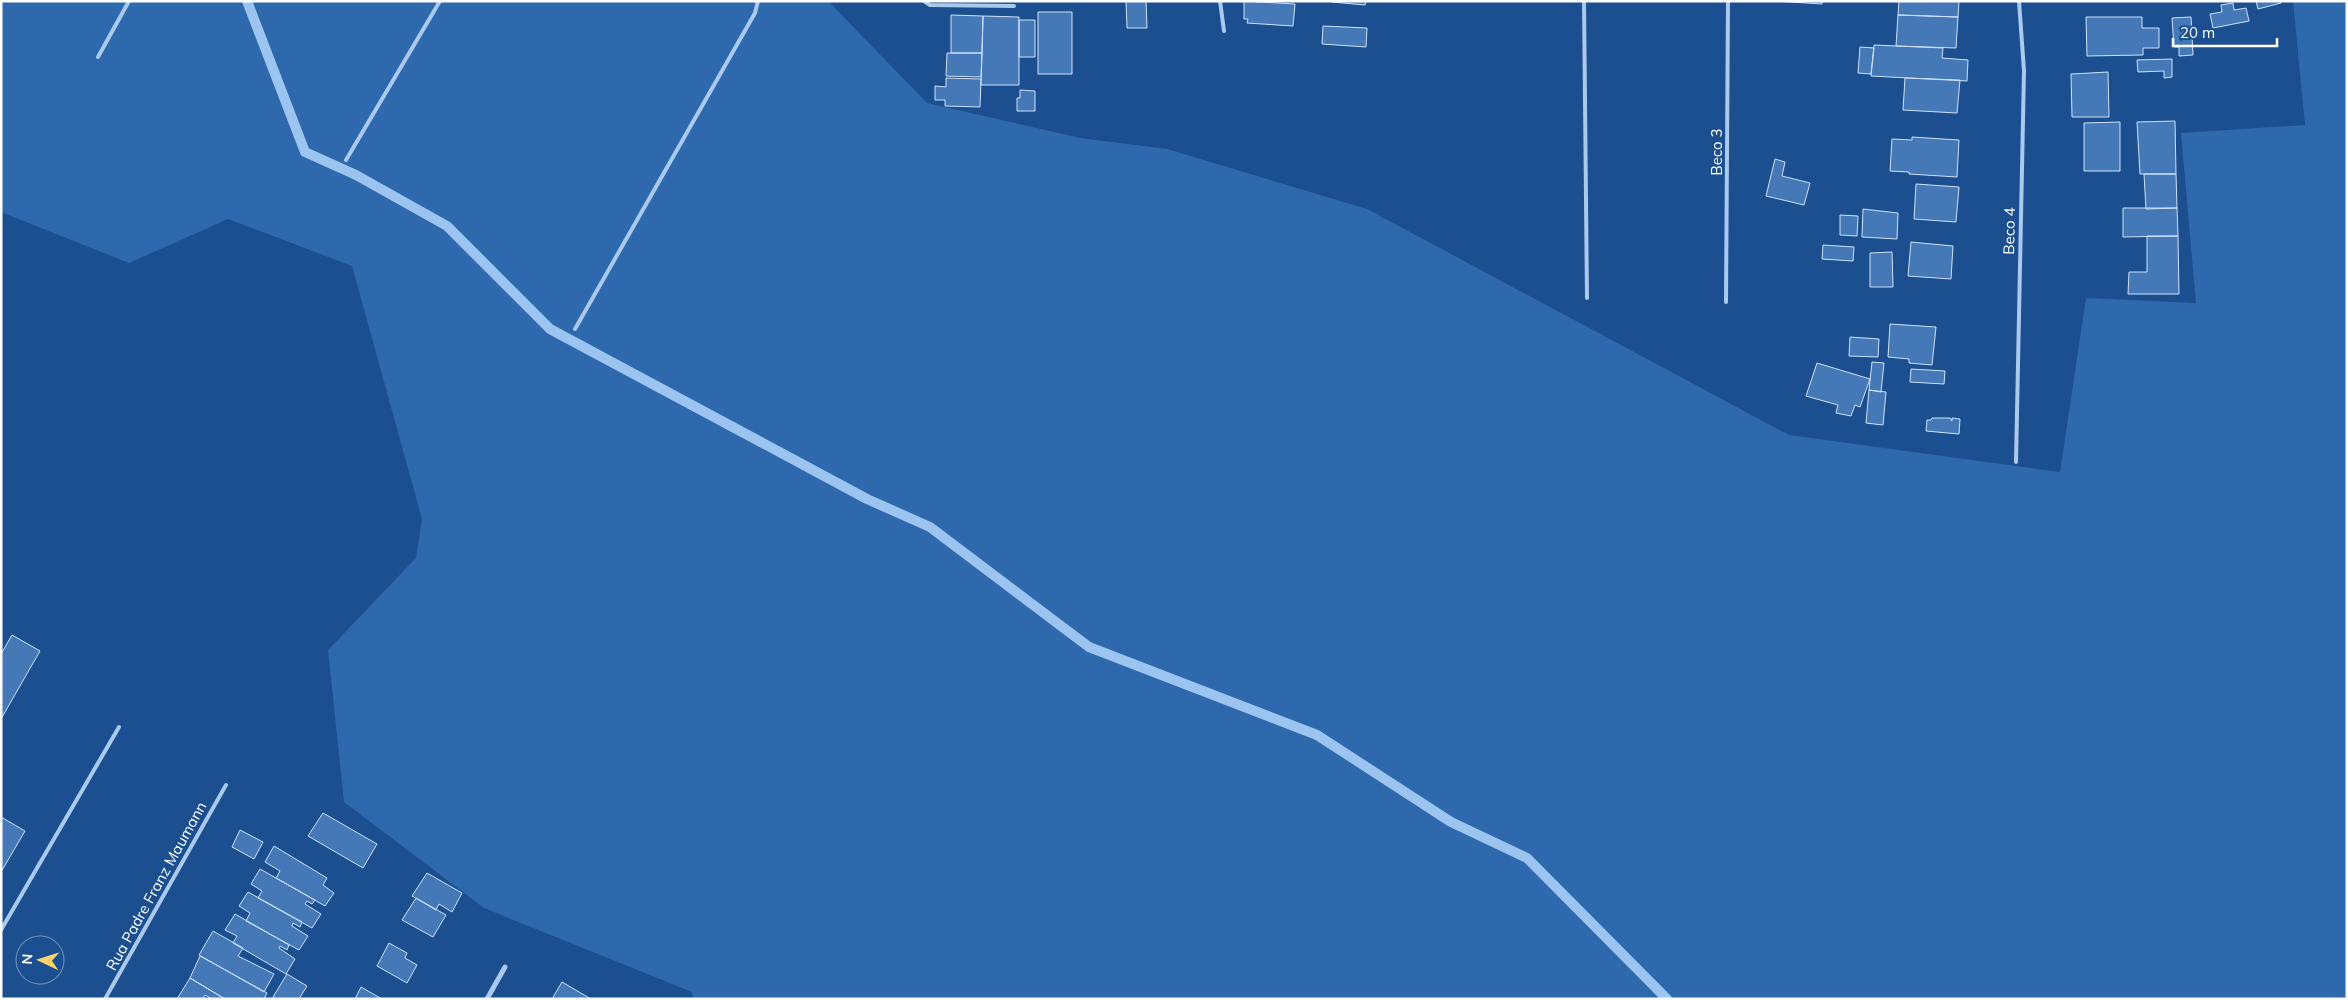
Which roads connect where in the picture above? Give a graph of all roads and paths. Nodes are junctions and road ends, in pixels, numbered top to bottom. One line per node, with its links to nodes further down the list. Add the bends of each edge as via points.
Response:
1 (129, 1): 11 (lane)
2 (440, 1): 12 (lane)
3 (758, 1): 15 (lane, via 756,13)
4 (924, 1): 9 (lane, via 930,5)
5 (1220, 1): 10 (lane)
6 (1584, 1): 13 (lane)
7 (1728, 1): 14 (lane, Beco 3)
8 (2018, 1): 16 (lane, Beco 4, via 2024,71)
9 (1014, 6)
10 (1224, 31)
11 (98, 57)
12 (346, 160)
13 (1588, 298)
14 (1726, 302)
15 (575, 330)
16 (2016, 462)
17 (119, 727): 19 (lane)
18 (226, 785): 21 (lane, Rua Padre Franz Maumann)
19 (1, 930)
20 (505, 967): 22 (street)
21 (105, 999)
22 (487, 999)

